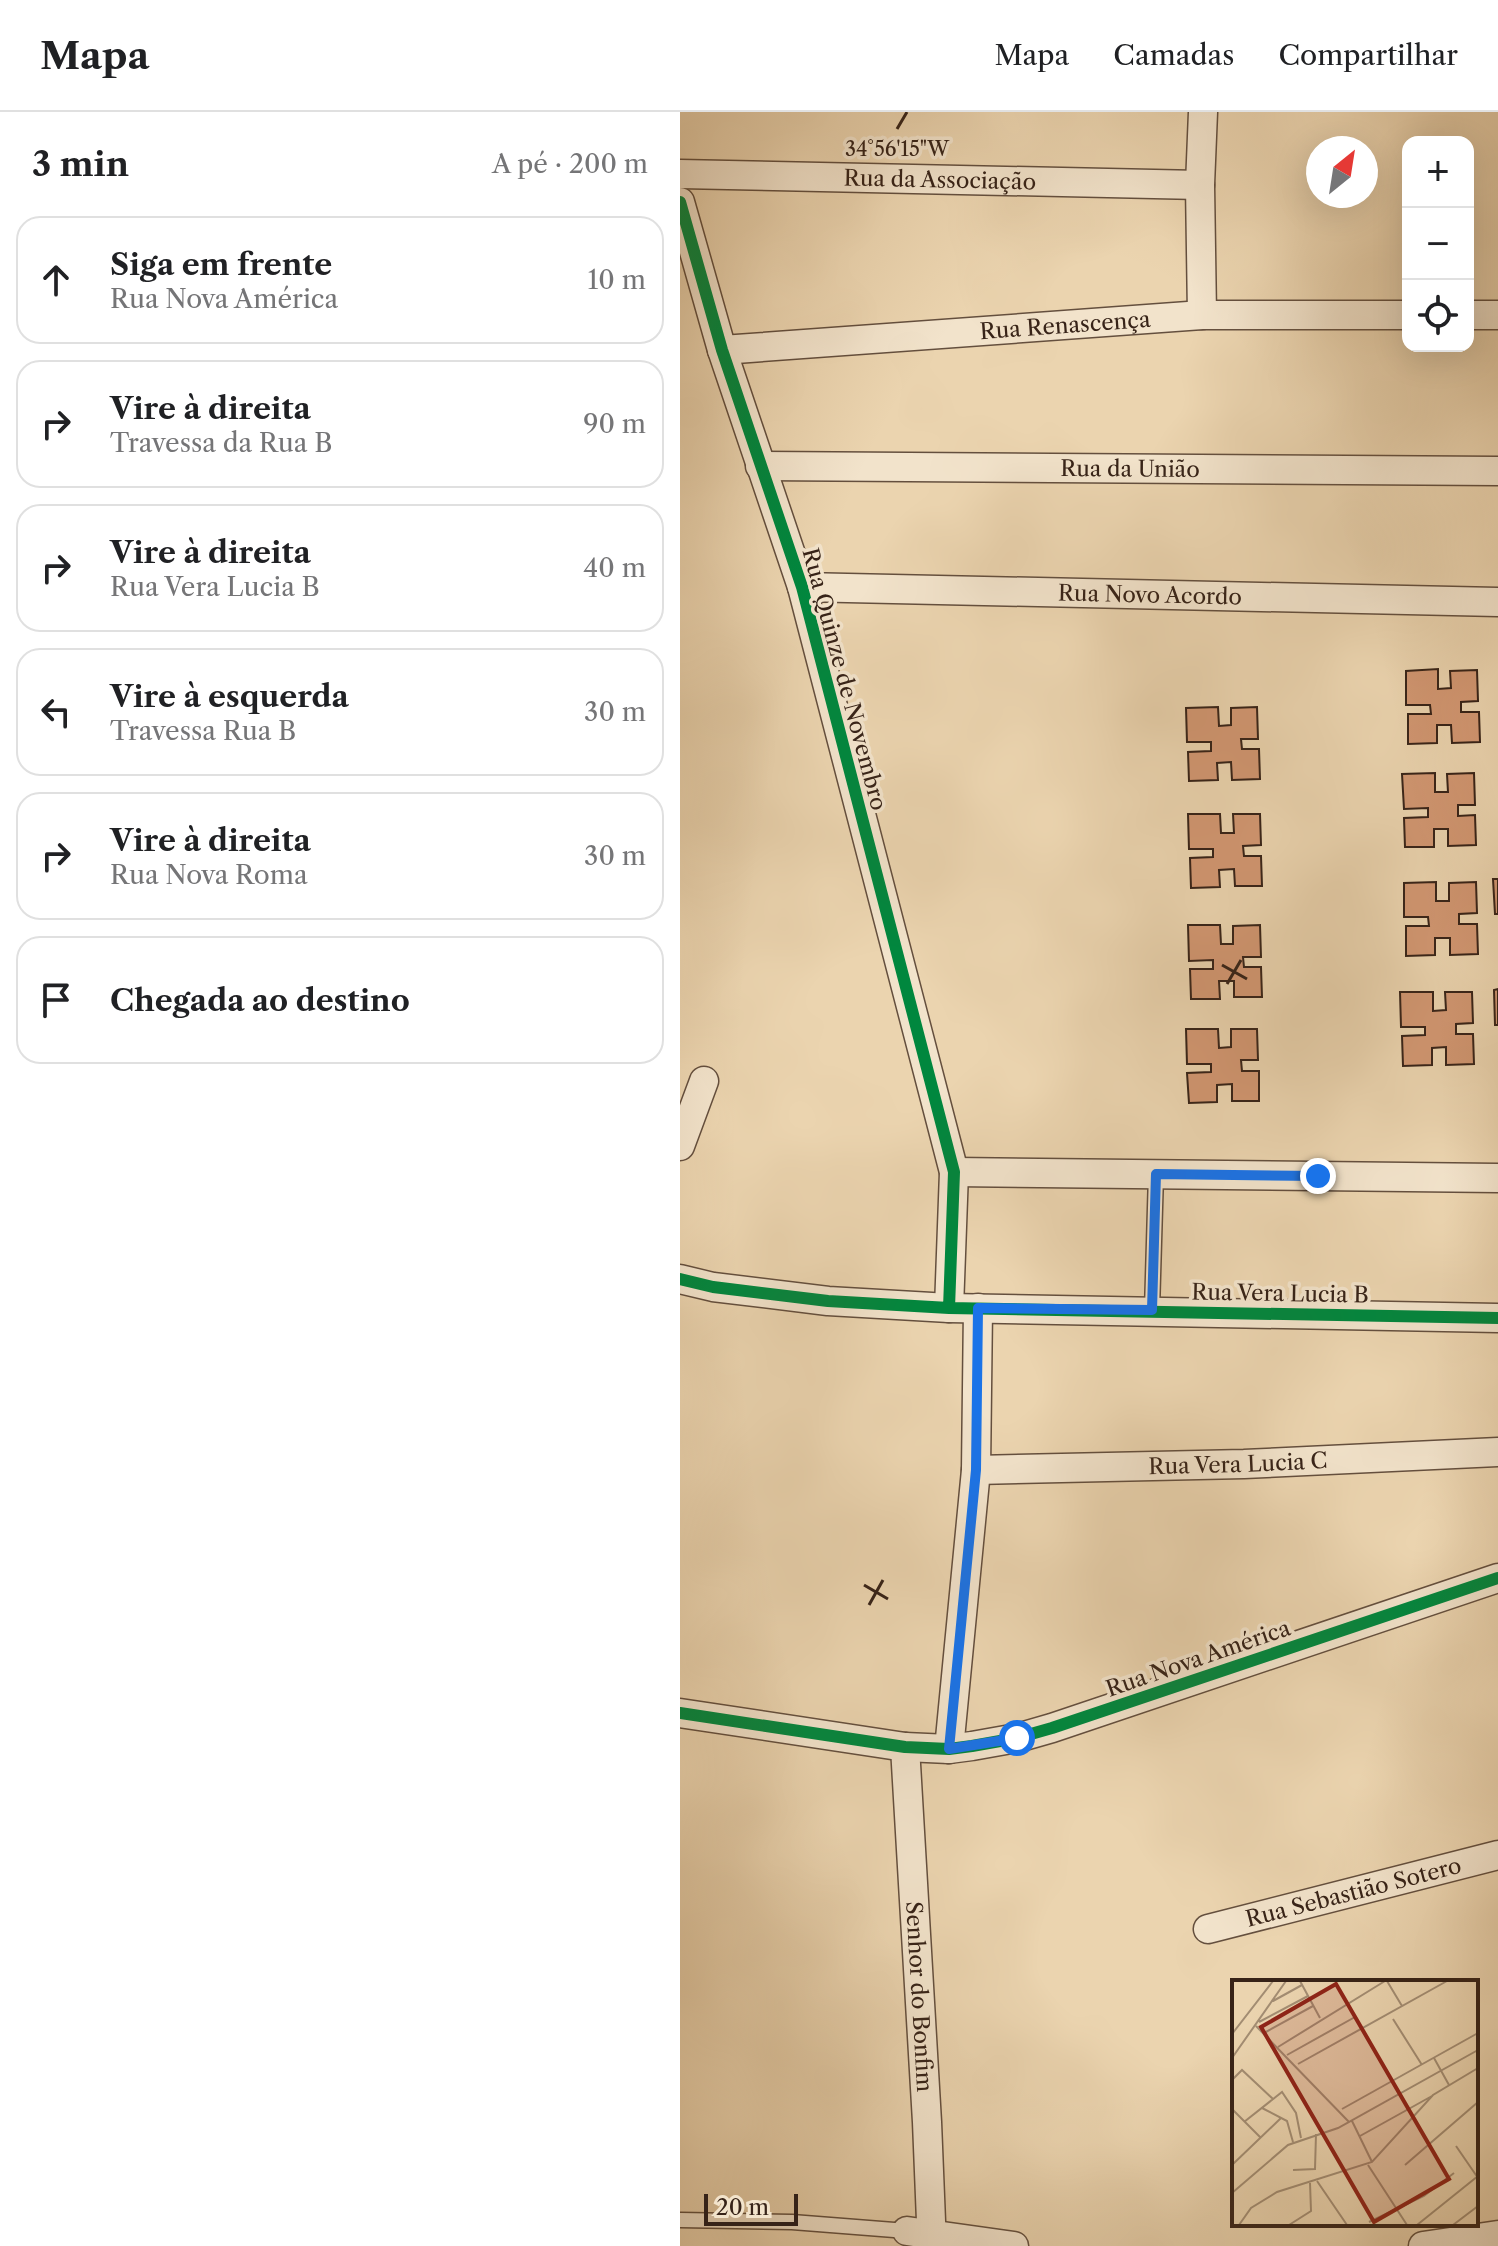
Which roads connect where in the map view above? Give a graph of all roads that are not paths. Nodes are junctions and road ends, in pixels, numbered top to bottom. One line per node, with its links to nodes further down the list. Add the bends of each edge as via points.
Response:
1 (1203, 112): 3 (street)
2 (680, 174): 3 (street, Rua da Associação)
3 (1200, 185): 5 (street)
4 (680, 202): 9 (street, Rua Quinze de Novembro)
5 (1202, 315): 6 (street, Rua Renascença); 9 (street, Rua Renascença)
6 (1402, 315)
7 (1474, 315): 8 (street)
8 (1498, 315)
9 (722, 350): 10 (street, Rua Quinze de Novembro)
10 (760, 466): 11 (street, Rua da União); 12 (street, Rua Quinze de Novembro)
11 (1498, 471)
12 (802, 587): 13 (street, Rua Novo Acordo); 16 (street, Rua Quinze de Novembro)
13 (1498, 602)
14 (704, 1081): 15 (street)
15 (680, 1146)
16 (954, 1172): 17 (street); 20 (street, Rua Quinze de Novembro)
17 (1156, 1174): 18 (street); 22 (lane)
18 (1498, 1178)
19 (680, 1279): 20 (street, Rua Vera Lucia B, via 828,1301)
20 (949, 1308): 21 (street, Rua Vera Lucia B)
21 (978, 1308): 22 (street, Rua Vera Lucia B); 25 (street)
22 (1152, 1310): 23 (street, Rua Vera Lucia B)
23 (1498, 1318)
24 (1498, 1452): 25 (street, Rua Vera Lucia C)
25 (976, 1470): 29 (street)
26 (1498, 1578): 29 (street, Rua Nova América, via 1052,1728)
27 (680, 1713): 28 (street, Rua Nova América)
28 (905, 1747): 29 (street, Rua Nova América); 34 (street, Senhor do Bonfim)
29 (949, 1749)
30 (1498, 1855): 31 (street, Rua Sebastião Sotero)
31 (1208, 1929)
32 (680, 2220): 34 (lane, via 792,2222)
33 (1498, 2235): 36 (street)
34 (924, 2237): 35 (street)
35 (1014, 2246)
36 (1423, 2246)

